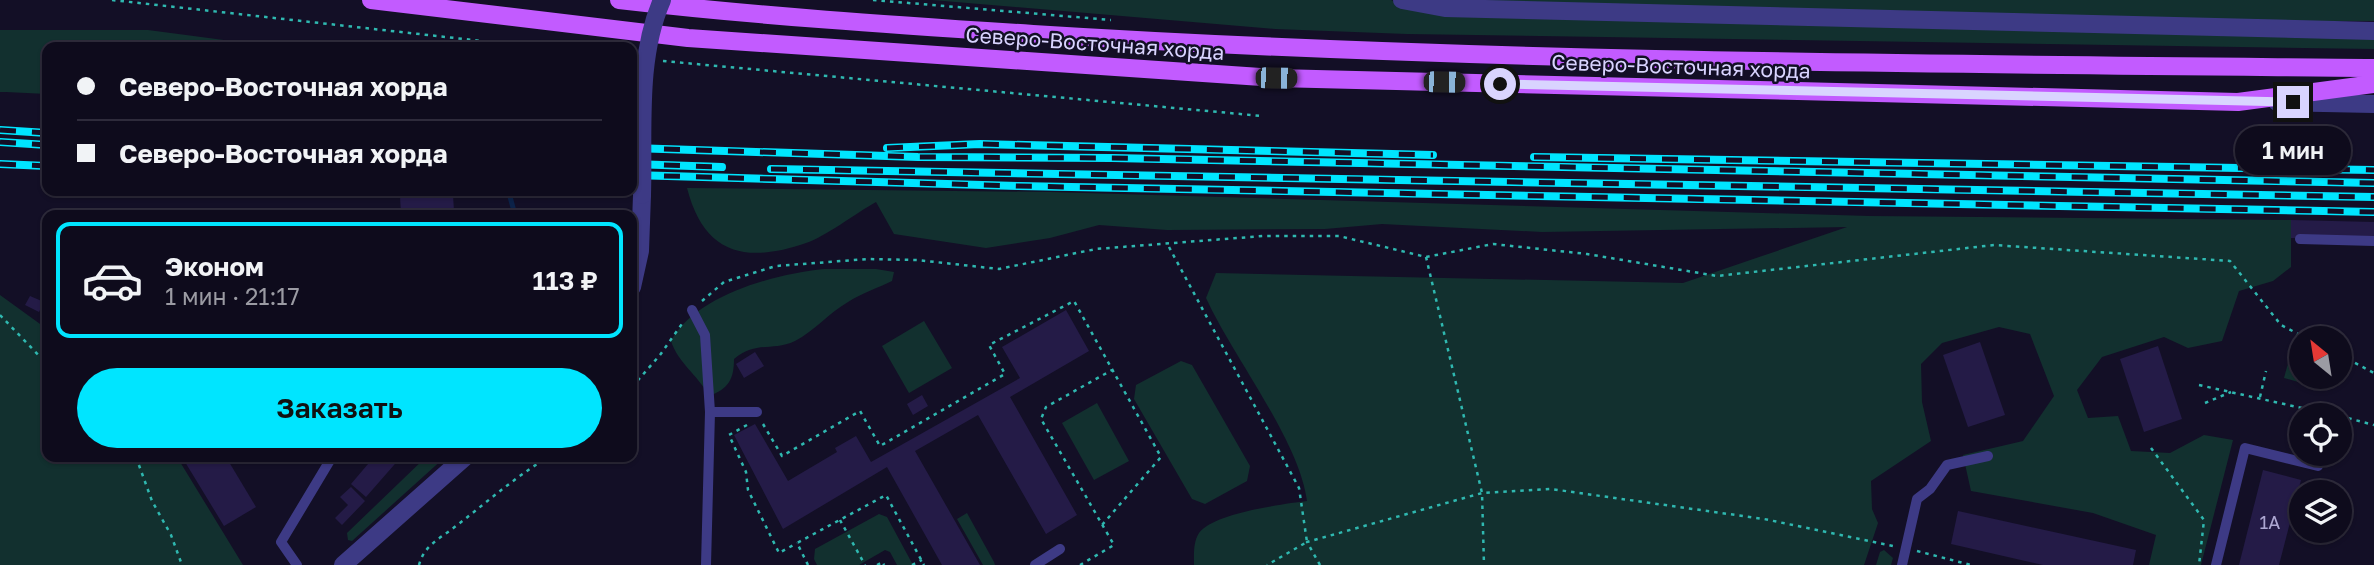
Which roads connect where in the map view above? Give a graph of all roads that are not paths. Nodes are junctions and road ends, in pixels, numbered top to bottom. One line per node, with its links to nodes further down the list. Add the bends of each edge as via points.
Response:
1 (371, 0): 8 (main road, Северо-Восточная хорда, via 688,38 1276,78)
2 (619, 0): 6 (main road, Северо-Восточная хорда, via 824,20 1274,49)
3 (662, 0): 12 (street, bridge, via 649,38 646,67)
4 (1402, 0): 5 (street, via 1445,8)
5 (2374, 31)
6 (2374, 68)
7 (2374, 84): 8 (main road, Северо-Восточная хорда)
8 (2238, 102): 9 (street, Северо-Восточная хорда)
9 (2374, 104)
10 (2300, 239): 11 (lane)
11 (2374, 241)
12 (637, 264)
13 (692, 310): 14 (lane, via 705,335)
14 (710, 412): 15 (lane); 23 (lane)
15 (758, 415)
16 (1988, 456): 25 (lane, via 1947,465 1917,499)
17 (2289, 459): 26 (lane, via 2245,448)
18 (329, 462): 21 (lane, via 281,542)
19 (459, 462): 22 (street)
20 (1060, 549): 24 (lane)
21 (297, 565)
22 (343, 565)
23 (706, 565)
24 (1035, 565)
25 (1902, 565)
26 (2216, 565)

